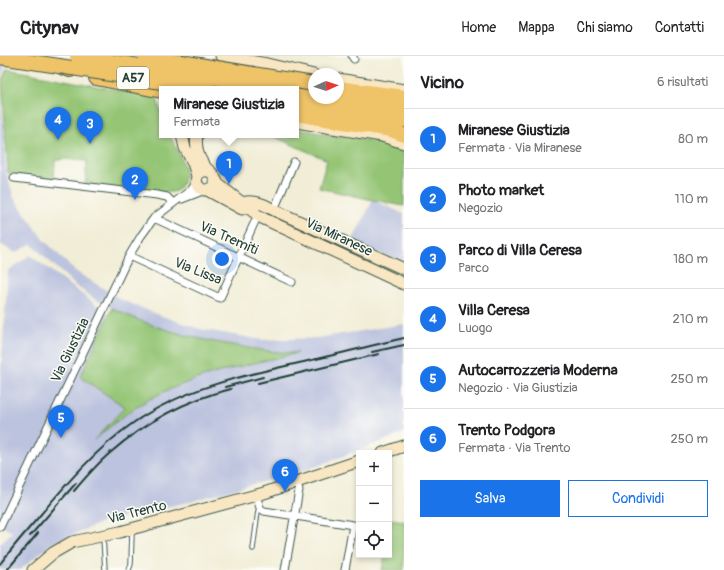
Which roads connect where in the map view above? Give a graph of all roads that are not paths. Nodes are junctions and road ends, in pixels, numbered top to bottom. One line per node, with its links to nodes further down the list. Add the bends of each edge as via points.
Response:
1 (77, 56): 20 (highway, A57, bridge)
2 (127, 56): 16 (highway, A57, bridge, via 181,62)
3 (179, 56): 11 (street)
4 (221, 56): 7 (street)
5 (0, 57): 10 (highway, A57)
6 (160, 57): 13 (street, via 159,64)
7 (244, 58): 9 (street)
8 (199, 59): 12 (lane)
9 (267, 64): 14 (street)
10 (59, 66): 19 (highway, A57, bridge); 22 (highway, A57, bridge, via 100,79)
11 (179, 68): 13 (street, via 171,73); 18 (street)
12 (195, 69)
13 (163, 70): 17 (street)
14 (308, 73)
15 (344, 80): 23 (street)
16 (308, 83)
17 (168, 86)
18 (178, 86)
19 (188, 86)
20 (265, 86)
21 (344, 89): 24 (highway)
22 (159, 90)
23 (404, 90)
24 (404, 97)
25 (344, 99): 27 (highway)
26 (299, 103): 29 (highway)
27 (404, 109)
28 (299, 114): 31 (highway, via 391,130)
29 (404, 120)
30 (299, 122): 34 (street, via 382,136)
31 (404, 135)
32 (183, 138): 38 (street)
33 (196, 138): 36 (street, Via Miranese, via 198,153)
34 (404, 143)
35 (294, 162): 42 (street)
36 (213, 176): 38 (street, via 201,172); 39 (street, via 214,186); 41 (street, Via Miranese, via 218,184)
37 (14, 178): 40 (street, via 157,195)
38 (196, 179): 39 (street, via 199,188); 40 (street, Via Giustizia, via 192,189)
39 (207, 191): 40 (street, Via Giustizia); 43 (street, Via Miranese, via 248,213)
40 (175, 202): 44 (street, Via Giustizia)
41 (242, 202): 42 (street, via 263,204); 43 (street, Via Miranese)
42 (274, 210): 43 (street); 47 (street)
43 (257, 213): 46 (street, Via Lissa); 49 (street, Via Miranese)
44 (154, 218): 45 (street, Via Giustizia); 46 (street, Via Tremiti)
45 (129, 256): 46 (street, Via Lissa, via 220,298); 57 (street, Via Giustizia)
46 (240, 257): 48 (street, Via Tremiti)
47 (404, 269)
48 (292, 282)
49 (401, 282)
50 (404, 446): 51 (street)
51 (392, 450)
52 (356, 462): 53 (street, Via Trento)
53 (297, 483): 54 (street, Via Trento); 56 (street, via 299,488)
54 (256, 495): 55 (street); 58 (street, Via Trento)
55 (260, 508): 56 (street); 60 (lane)
56 (295, 515): 64 (street); 65 (street, via 353,525)
57 (1, 525)
58 (132, 529): 59 (street, Via Trento); 63 (lane)
59 (103, 536): 61 (street, Via Trento, via 72,542 53,553); 62 (lane)
60 (253, 549)
61 (33, 570)
62 (105, 570)
63 (129, 570)
64 (284, 570)
65 (345, 570)

